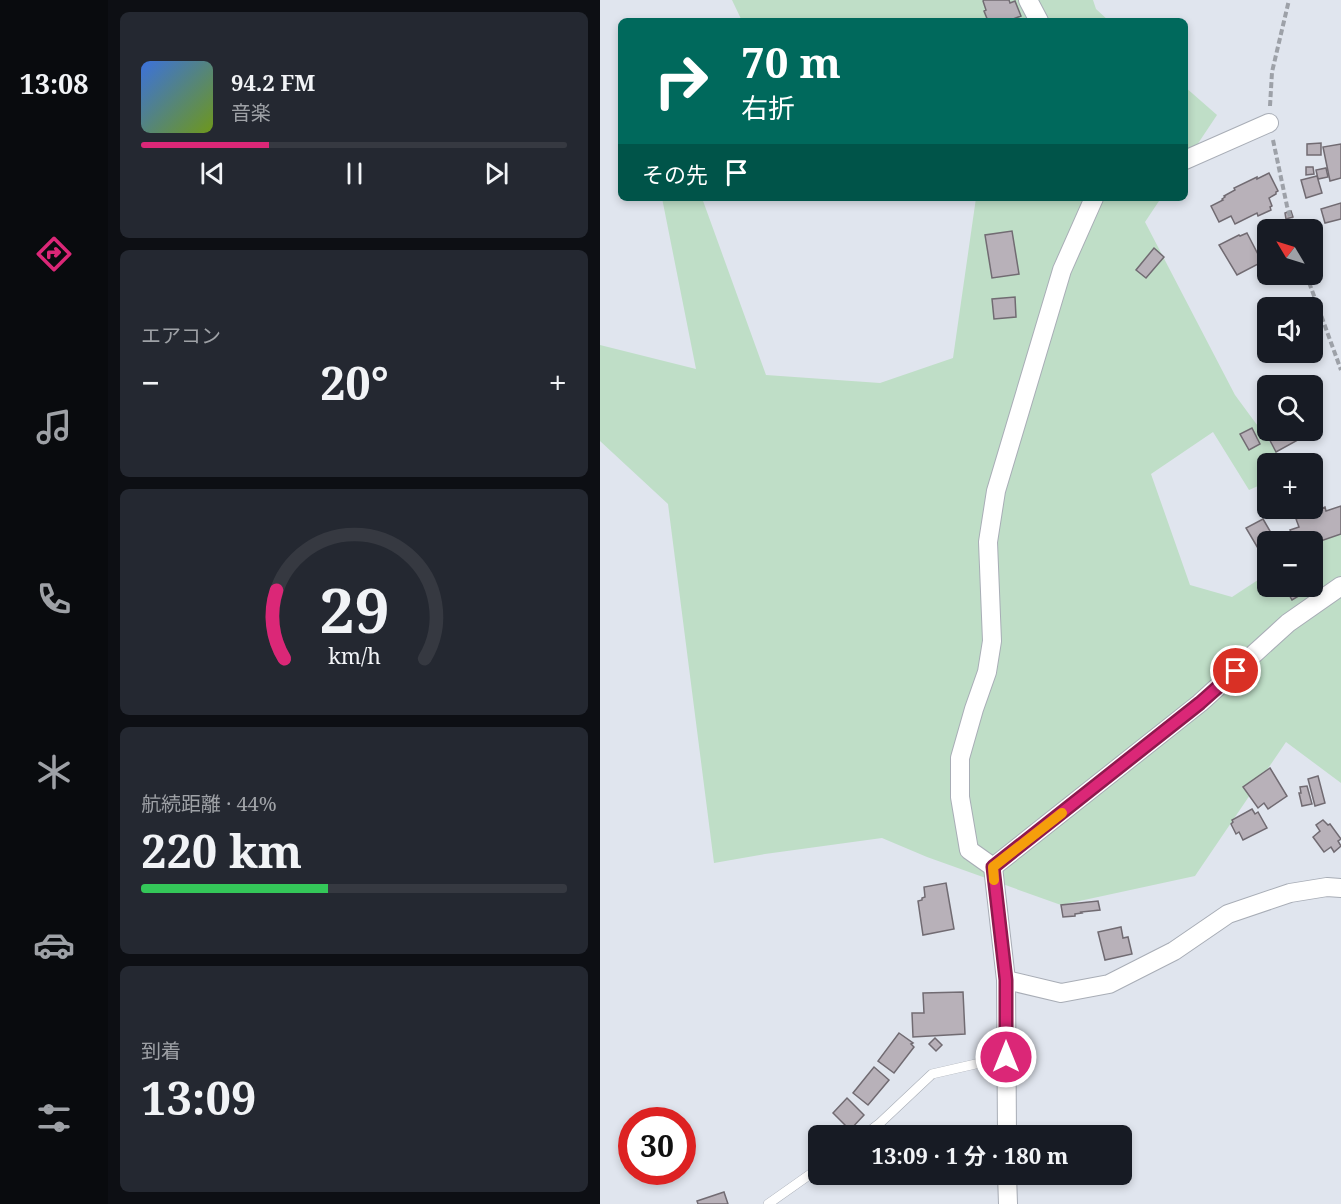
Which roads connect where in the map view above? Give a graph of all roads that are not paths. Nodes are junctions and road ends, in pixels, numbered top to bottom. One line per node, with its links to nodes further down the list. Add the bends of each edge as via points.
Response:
1 (1028, 0): 2 (street)
2 (1037, 18)
3 (1269, 123): 4 (street)
4 (1188, 159)
5 (1093, 201): 7 (street, via 1062,270 996,491 988,542 992,641 987,672 960,758 960,797 969,850)
6 (1341, 586): 7 (street, via 1288,623 1200,703)
7 (993, 867): 9 (street)
8 (1341, 888): 9 (street, via 1290,893 1228,914 1174,951 1109,984 1061,993)
9 (1006, 980): 10 (street)
10 (1006, 1057): 11 (lane, via 932,1074); 12 (street)
11 (877, 1125)
12 (1007, 1125)
13 (808, 1176): 15 (lane)
14 (1007, 1185): 16 (street)
15 (768, 1204)
16 (1008, 1204)

